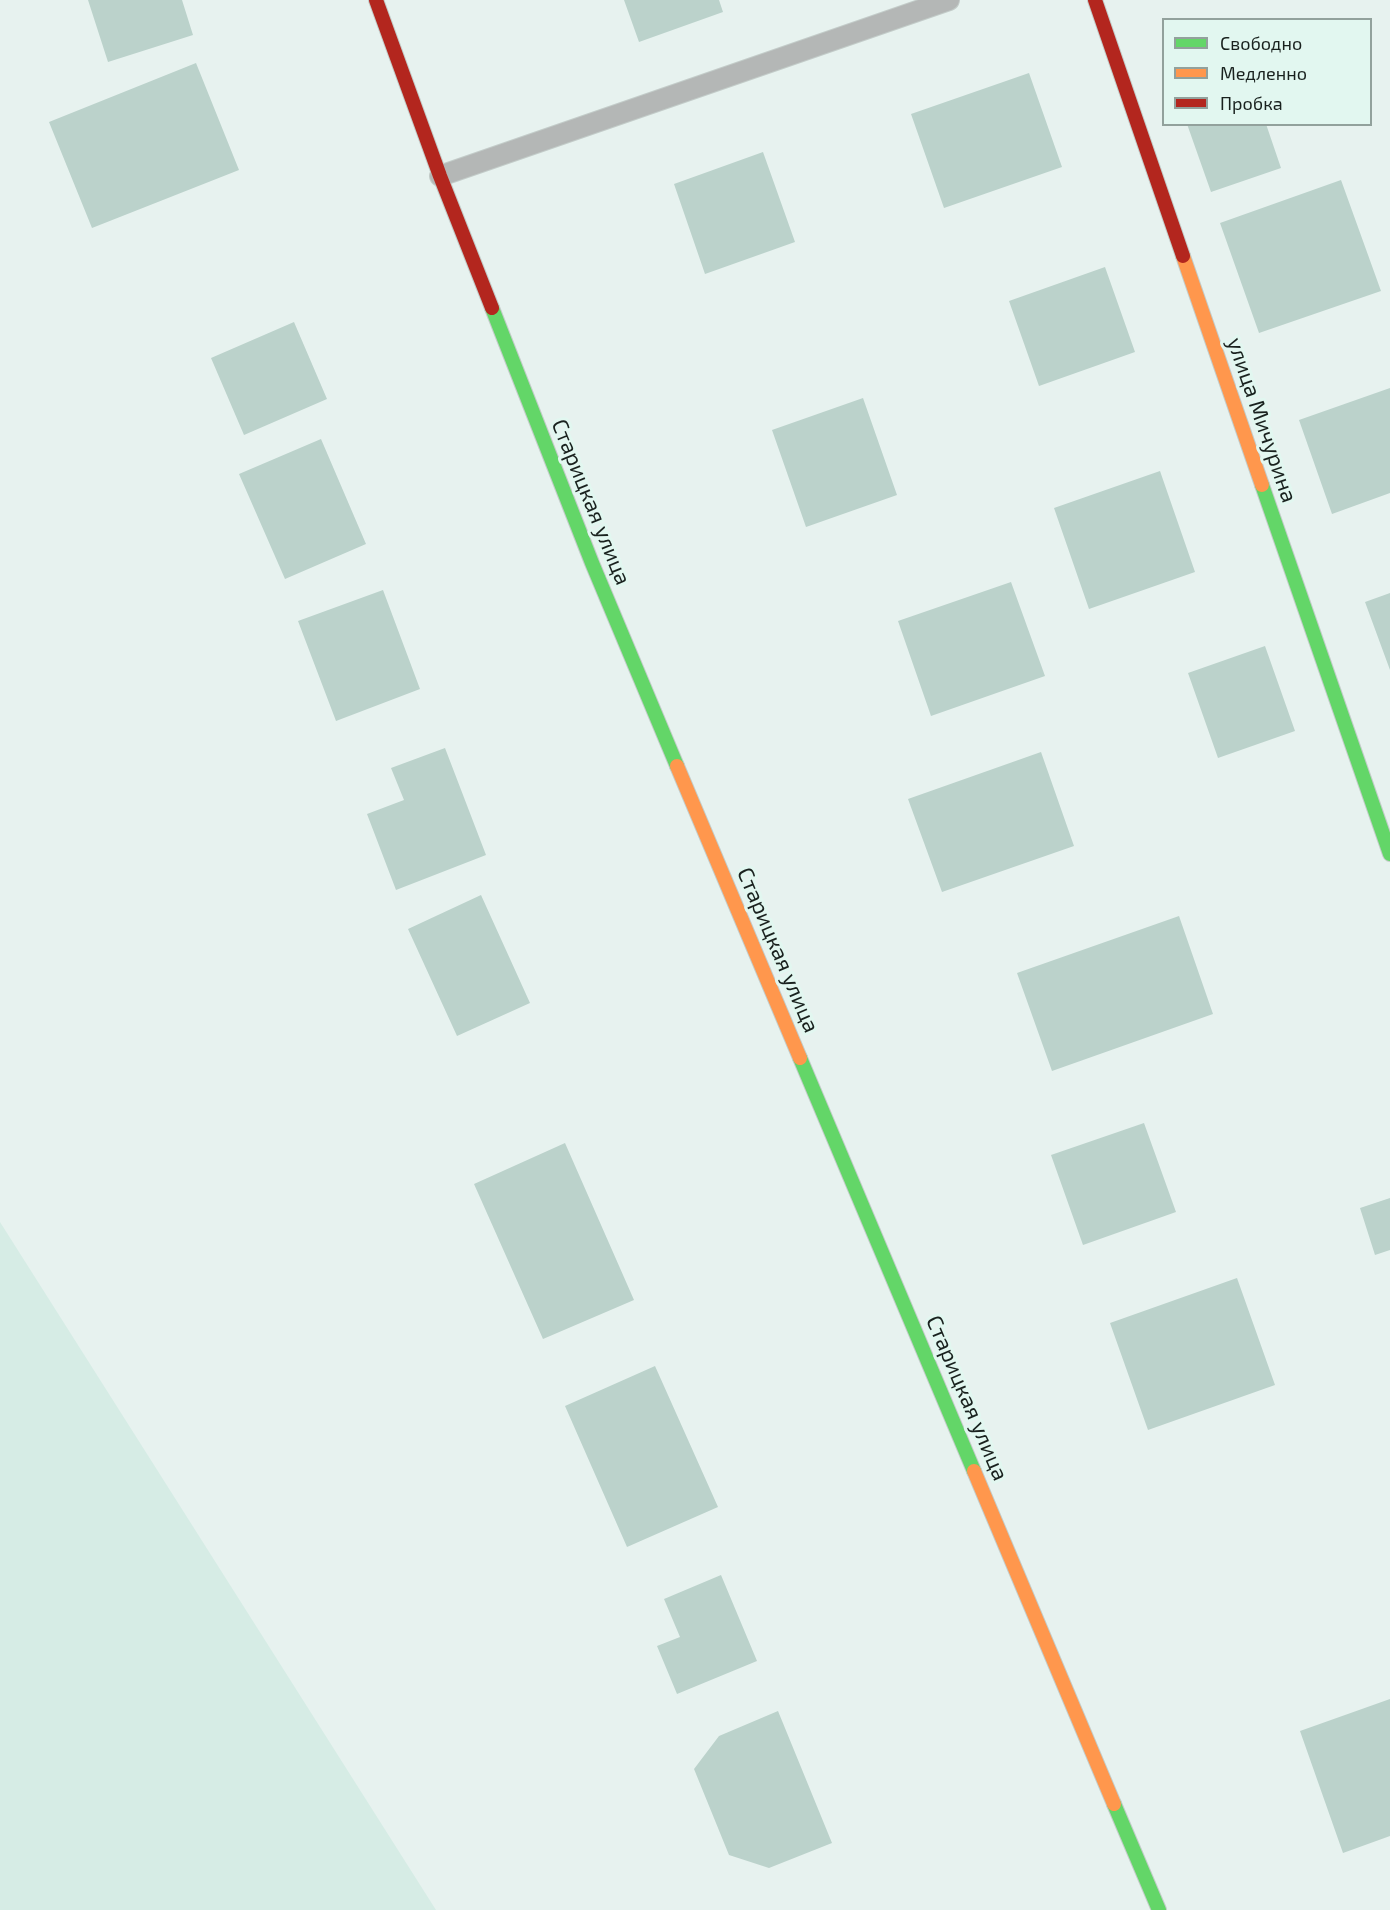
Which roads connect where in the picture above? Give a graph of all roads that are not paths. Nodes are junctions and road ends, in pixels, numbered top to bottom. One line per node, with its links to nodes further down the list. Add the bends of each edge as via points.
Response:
1 (376, 0): 4 (main road, Старицкая улица)
2 (949, 0): 4 (lane)
3 (1095, 0): 5 (main road, улица Мичурина)
4 (440, 176): 6 (main road, Старицкая улица, via 592,563)
5 (1390, 854)
6 (1159, 1910)

